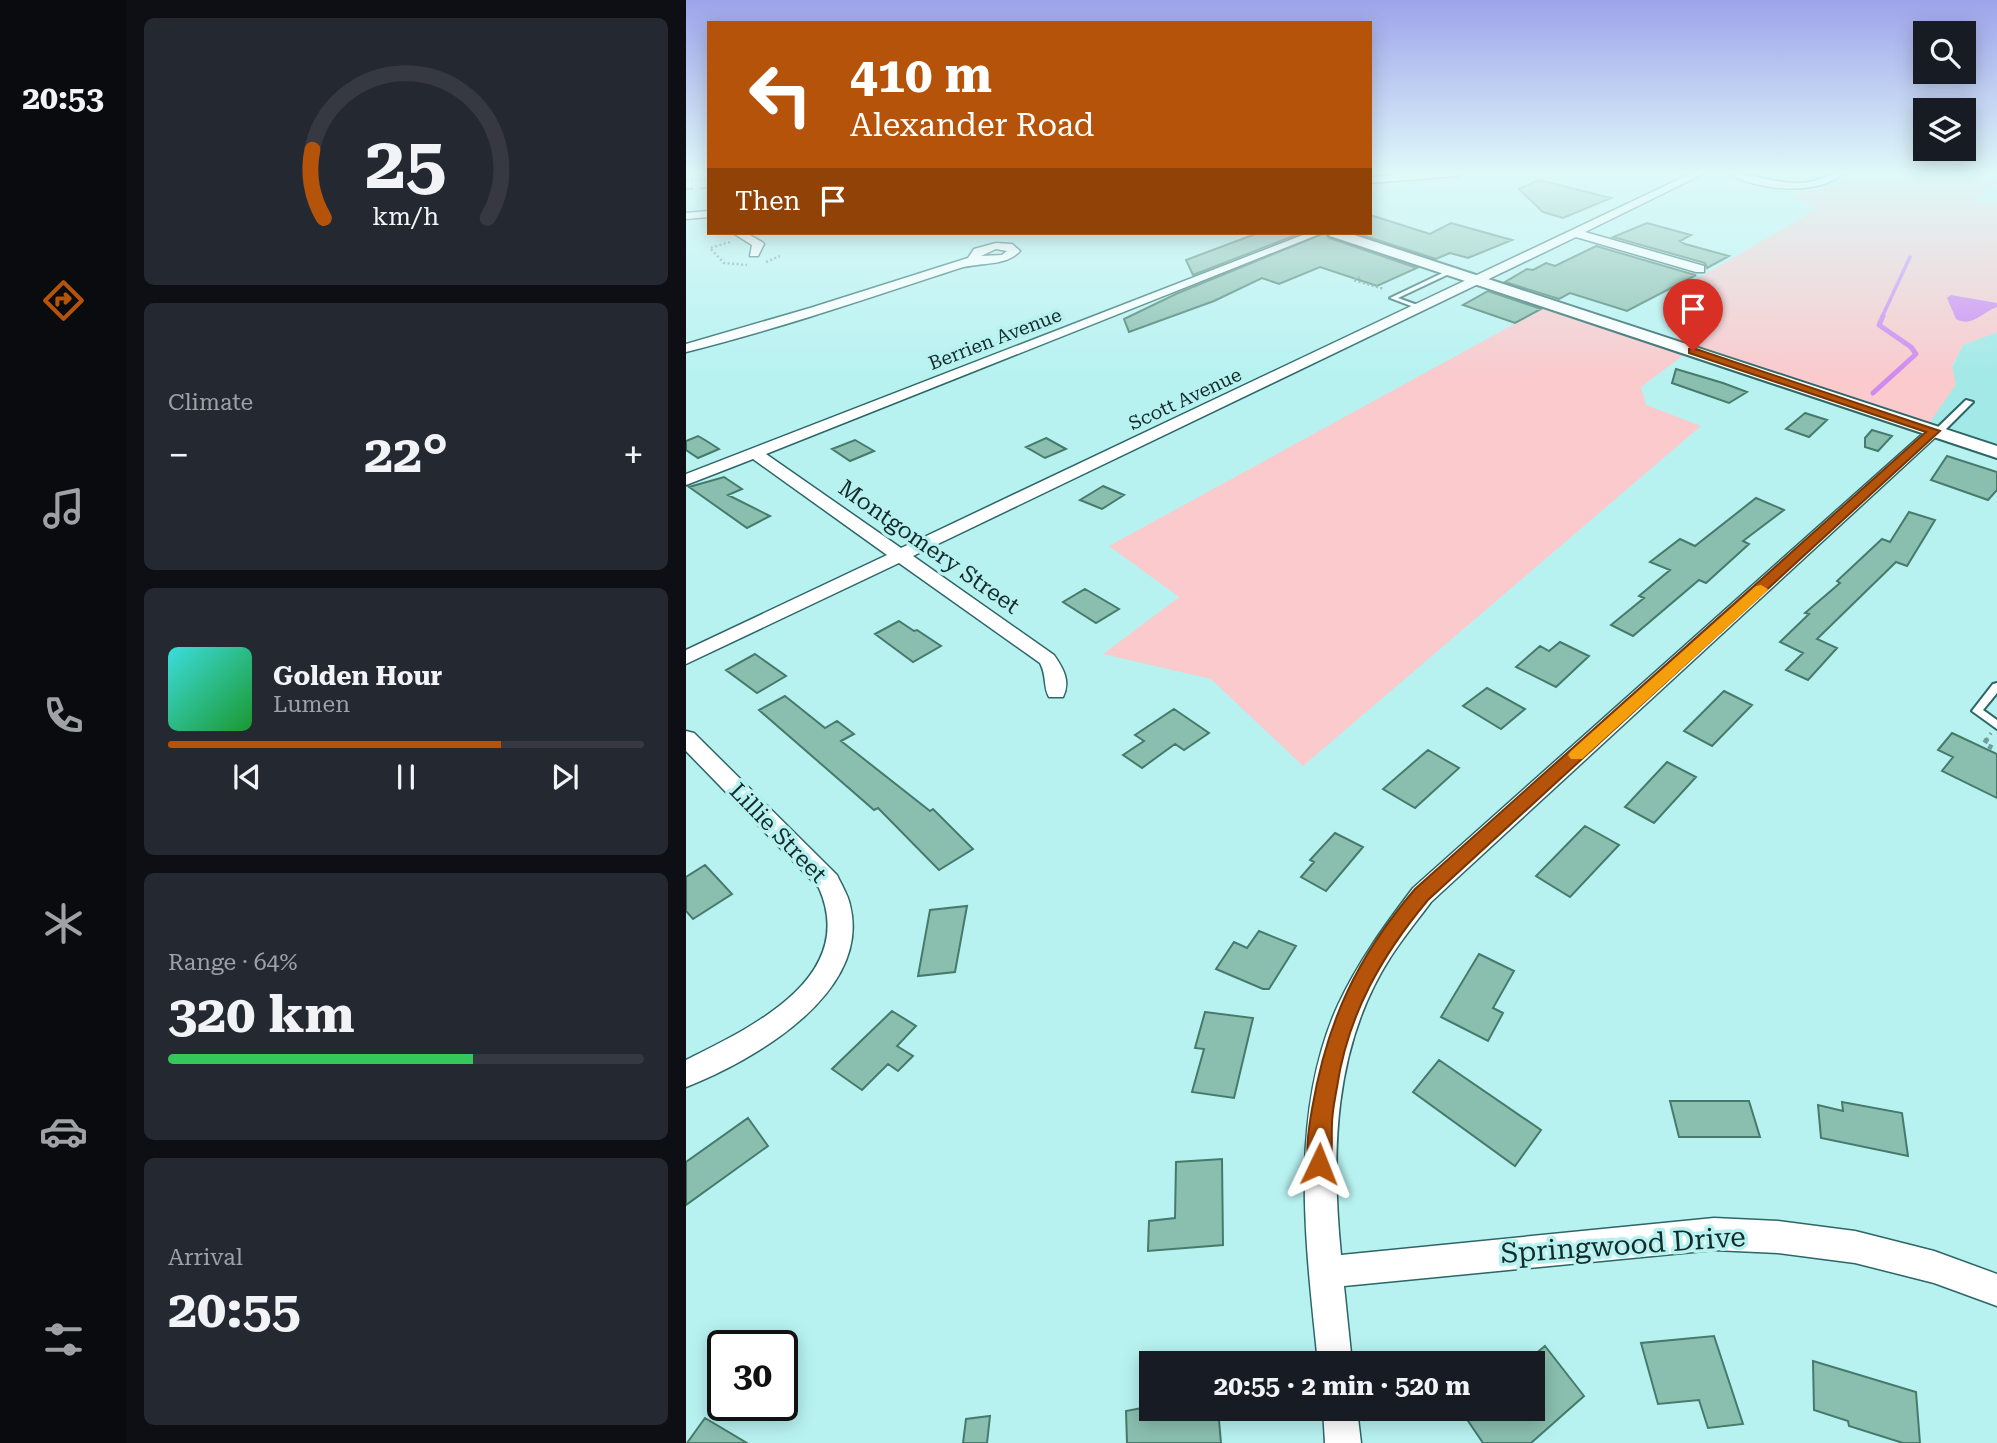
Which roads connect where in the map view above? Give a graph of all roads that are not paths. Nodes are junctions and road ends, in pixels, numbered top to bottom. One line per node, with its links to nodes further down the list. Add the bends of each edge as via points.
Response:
1 (747, 240): 6 (street, via 758,244)
2 (1298, 240): 16 (street, Berrien Avenue)
3 (1357, 240): 9 (street)
4 (1560, 240): 10 (street, Scott Avenue)
5 (1600, 240): 8 (street)
6 (754, 254)
7 (973, 260): 12 (street)
8 (1700, 269)
9 (1451, 271): 10 (street); 11 (lane, via 1394,298)
10 (1479, 281): 11 (street, Scott Avenue); 14 (street)
11 (1421, 308): 18 (street, Scott Avenue)
12 (686, 348)
13 (1969, 402): 14 (lane)
14 (1936, 432): 15 (street); 25 (street, via 1422,895 1392,930 1345,1015 1330,1066 1321,1122 1319,1185)
15 (1997, 452)
16 (754, 453): 17 (street, Berrien Avenue); 18 (street, Montgomery Street)
17 (686, 480)
18 (901, 556): 19 (street, Scott Avenue); 21 (street, Montgomery Street, via 1047,660 1056,674)
19 (686, 658)
20 (1997, 685): 22 (lane, via 1977,711)
21 (1056, 692)
22 (1997, 725)
23 (686, 738): 24 (street, Lillie Street, via 828,882 842,913 834,958 819,984 796,1009)
24 (686, 1074)
25 (1327, 1273): 26 (street, Springwood Drive, via 1714,1234 1855,1247 1934,1267); 27 (street)
26 (1997, 1290)
27 (1334, 1351)
28 (1341, 1421): 29 (street)
29 (1343, 1443)

